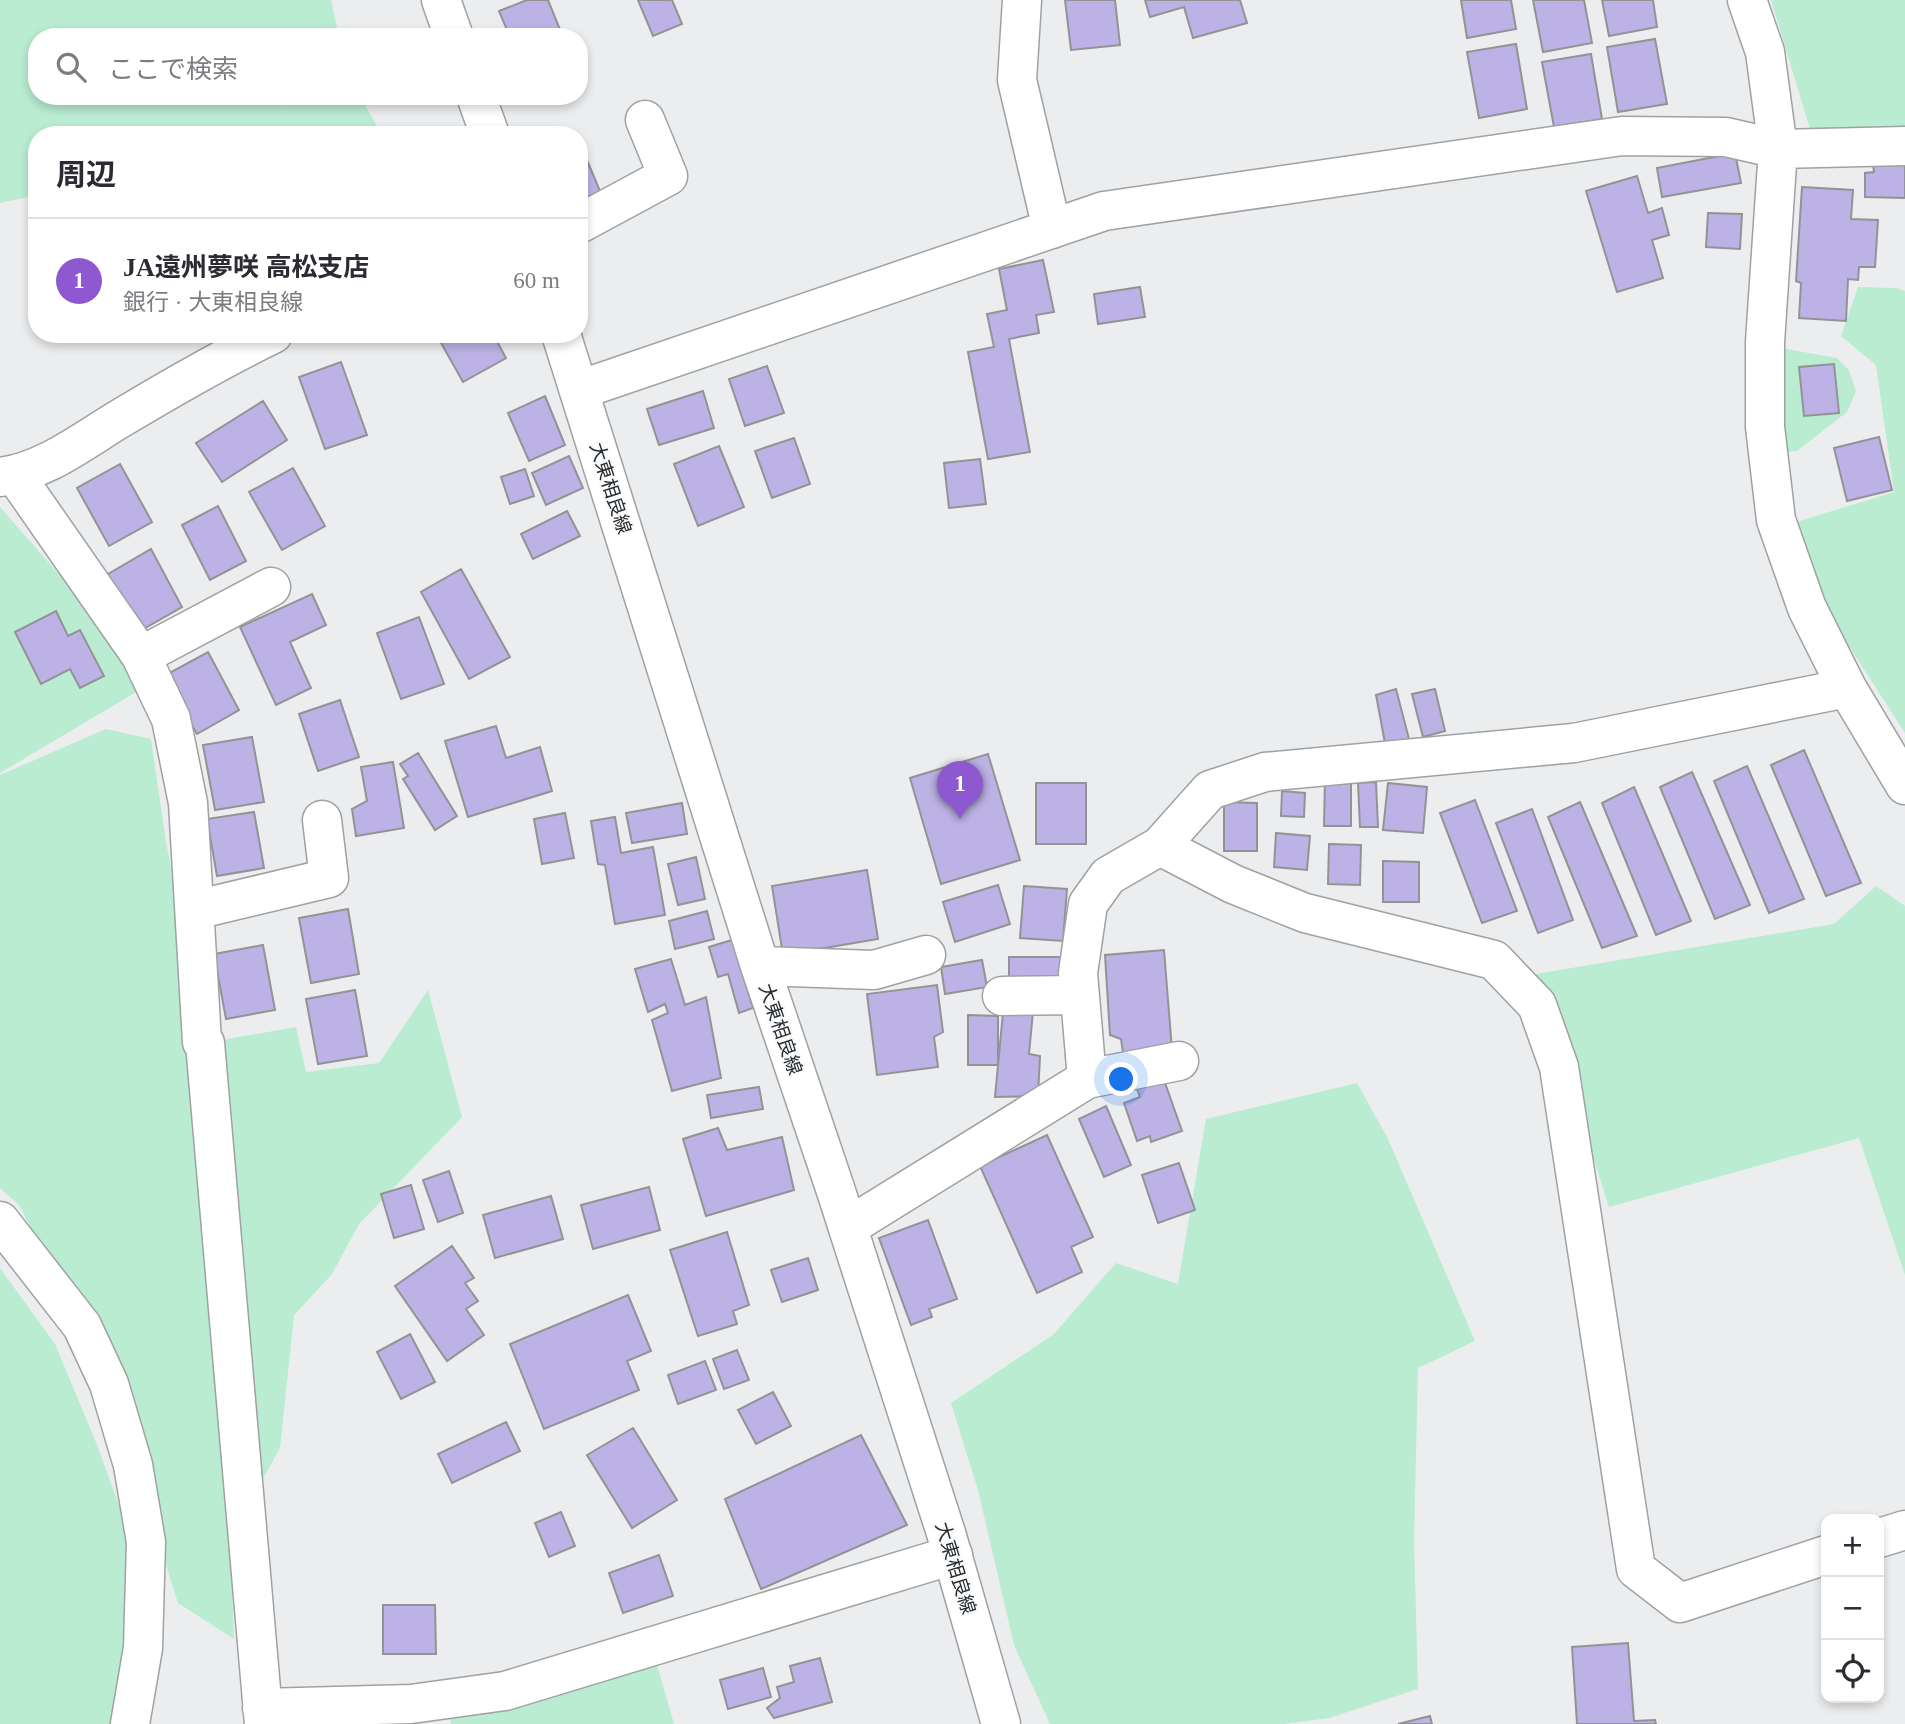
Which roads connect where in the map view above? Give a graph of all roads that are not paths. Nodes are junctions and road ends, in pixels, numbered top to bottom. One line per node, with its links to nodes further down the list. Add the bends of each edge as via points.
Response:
1 (440, 0): 4 (street)
2 (1022, 0): 11 (street, via 1017,80)
3 (1747, 0): 9 (street, via 1765,52)
4 (451, 28)
5 (479, 105): 7 (street)
6 (645, 120): 10 (street, via 668,176)
7 (487, 126)
8 (1905, 145): 9 (street)
9 (1778, 149): 11 (street, via 1726,137 1622,136 1104,211); 18 (street, via 1765,342 1765,427 1776,520 1807,608)
10 (588, 219)
11 (1052, 229): 14 (street)
12 (254, 343): 15 (street, via 49,461)
13 (564, 343): 14 (street, 大東相良線)
14 (579, 390): 24 (street, 大東相良線)
15 (8, 476): 17 (street)
16 (271, 587): 17 (street)
17 (141, 656): 22 (street, via 171,719 188,803)
18 (1847, 688): 19 (street); 21 (street, via 1574,743 1265,772 1210,790)
19 (1905, 785)
20 (322, 820): 22 (street, via 329,878)
21 (1160, 846): 25 (street, via 1108,876 1088,904); 34 (street, via 1233,884 1305,913 1494,960 1538,1005 1559,1067 1636,1569 1680,1602)
22 (195, 910): 35 (street, via 202,1042)
23 (926, 955): 24 (street, via 874,970)
24 (760, 966): 30 (street, 大東相良線)
25 (1080, 995): 26 (street); 28 (street)
26 (1002, 996)
27 (1179, 1061): 28 (street)
28 (1087, 1079): 30 (street)
29 (0, 1220): 36 (street, via 82,1326 109,1384 133,1465 146,1542 143,1647)
30 (848, 1227): 33 (street, 大東相良線)
31 (1905, 1530): 32 (street)
32 (1884, 1536)
33 (953, 1556): 35 (street, via 505,1691); 37 (street, 大東相良線)
34 (1821, 1557)
35 (263, 1716)
36 (130, 1724)
37 (1001, 1724)

